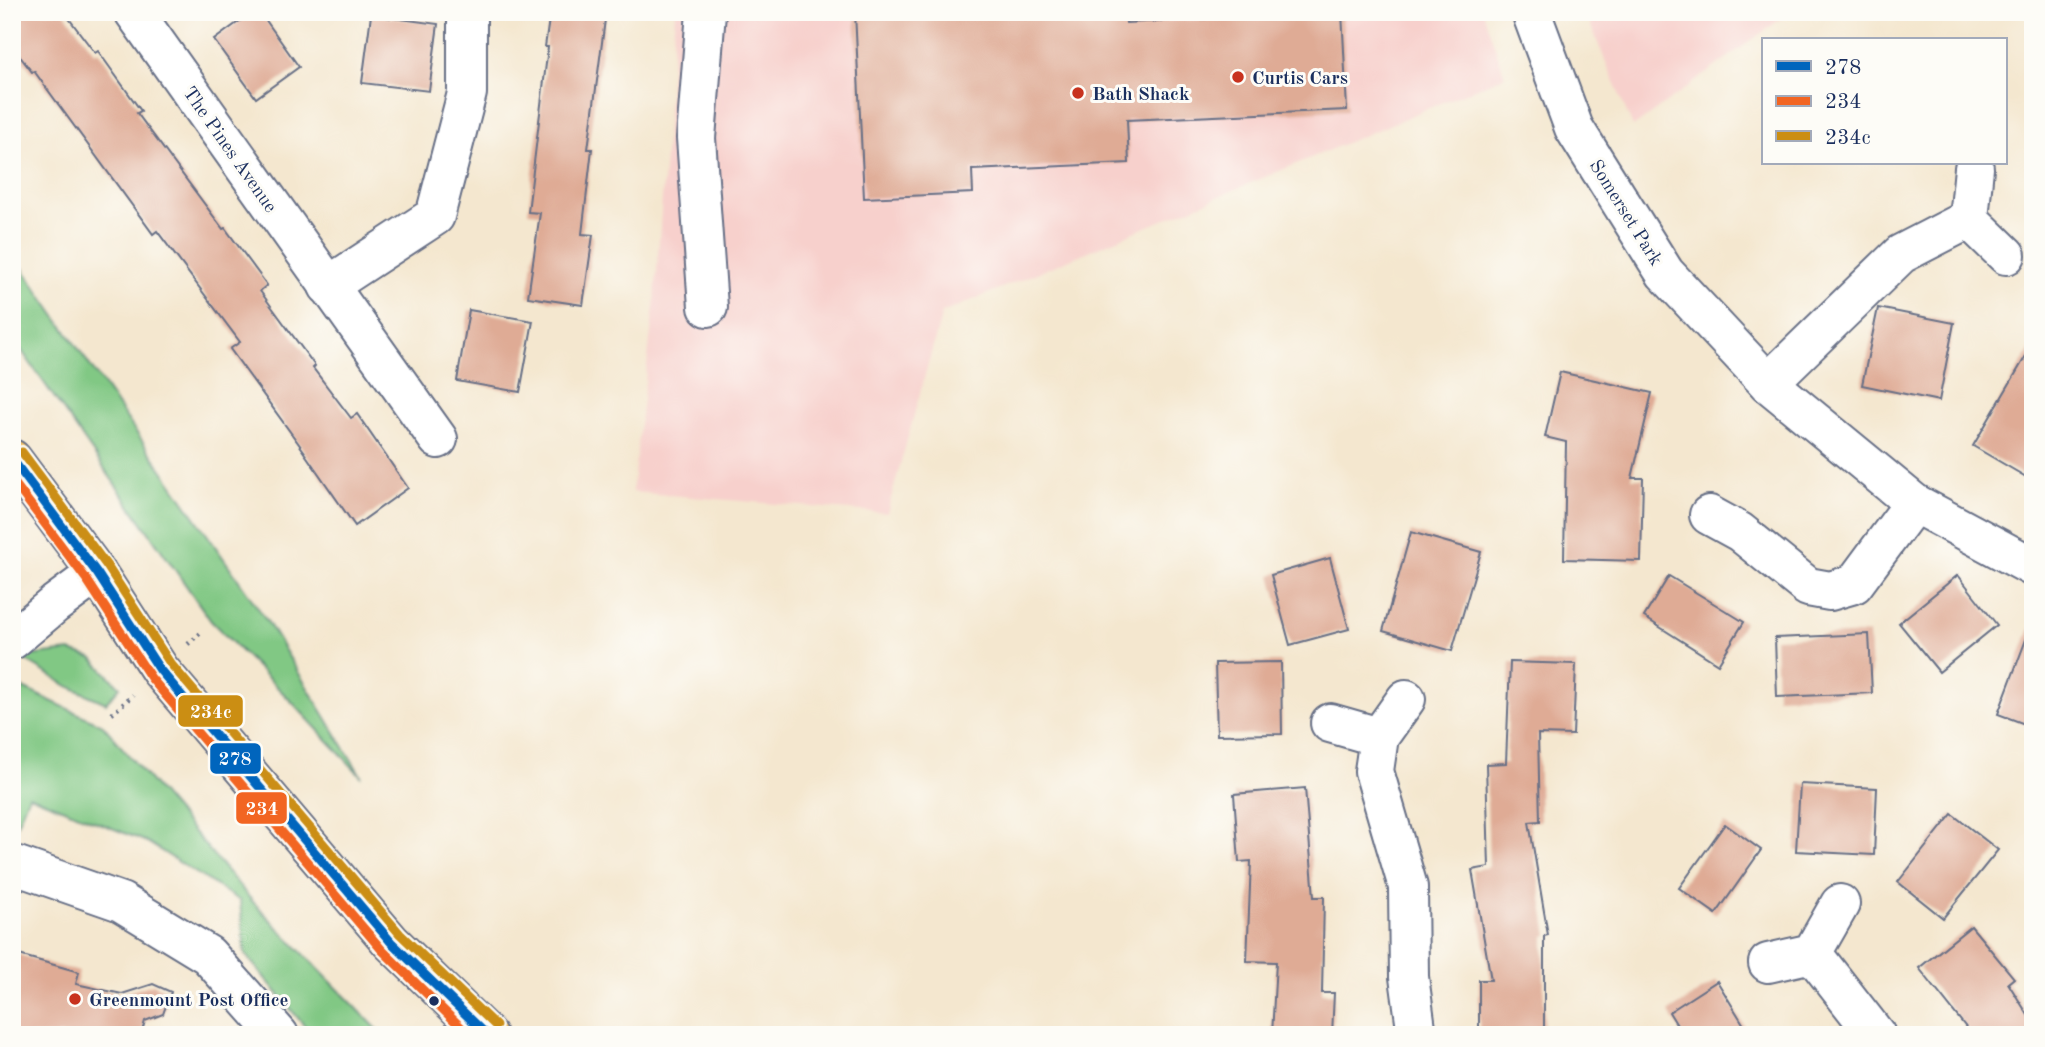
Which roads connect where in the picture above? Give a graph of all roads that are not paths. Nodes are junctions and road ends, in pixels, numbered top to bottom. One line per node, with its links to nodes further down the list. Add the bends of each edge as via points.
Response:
1 (134, 12): 8 (street, The Pines Avenue)
2 (467, 12): 8 (street, via 467,93 435,216)
3 (706, 12): 9 (street, via 696,138)
4 (1531, 12): 10 (street, Somerset Park, via 1574,128 1665,273)
5 (1974, 168): 6 (street)
6 (1969, 219): 7 (street); 10 (street, via 1901,254)
7 (2006, 255)
8 (328, 286): 11 (street, The Pines Avenue)
9 (708, 307)
10 (1768, 383): 13 (street, Somerset Park)
11 (438, 439)
12 (12, 458): 16 (highway)
13 (1914, 503): 14 (street, via 1854,584 1830,591 1808,587 1740,532); 15 (street, Somerset Park)
14 (1709, 515)
15 (2033, 567)
16 (97, 573): 17 (street); 26 (highway, via 160,670 391,942)
17 (12, 640)
18 (1406, 699): 20 (street)
19 (1330, 723): 20 (street)
20 (1379, 737): 27 (street, via 1374,771 1408,887 1409,977)
21 (12, 864): 25 (street, via 121,902 208,955)
22 (1840, 904): 23 (street)
23 (1812, 953): 24 (street); 28 (street)
24 (1768, 963)
25 (279, 1035)
26 (487, 1035)
27 (1417, 1035)
28 (1876, 1035)

